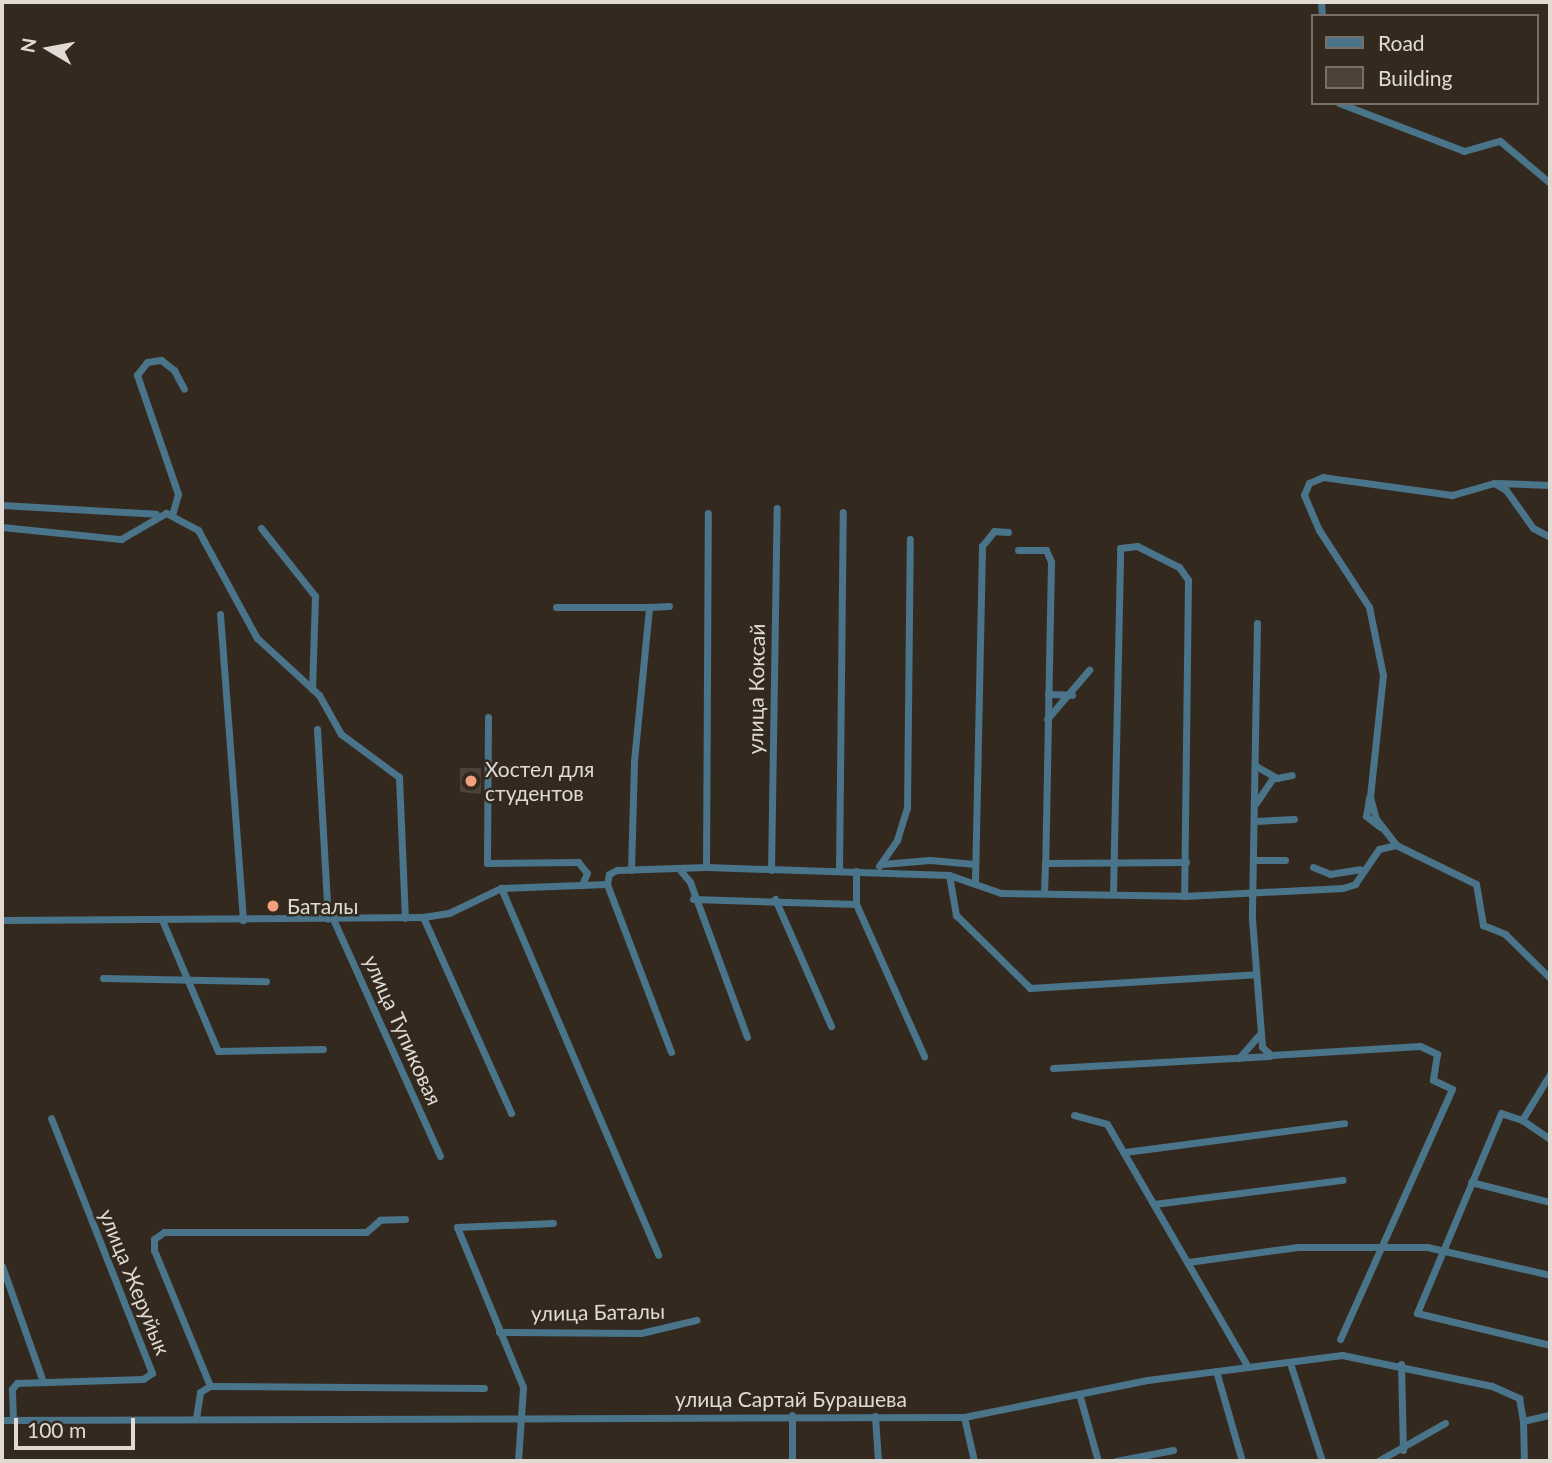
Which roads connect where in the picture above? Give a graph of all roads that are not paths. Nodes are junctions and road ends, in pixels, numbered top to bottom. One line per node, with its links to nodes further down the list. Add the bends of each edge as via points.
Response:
1 (1344, 105): 2 (street, via 1464,151 1500,141)
2 (1550, 183)
3 (184, 389): 11 (street, via 174,370 160,360 147,362 136,375 178,494)
4 (1494, 483): 5 (street); 15 (street, via 1506,490 1533,528); 36 (street, via 1452,495 1323,477 1306,489 1305,501 1319,530 1369,607 1384,690 1370,797 1380,827)
5 (1550, 485)
6 (2, 505): 10 (street)
7 (777, 508): 49 (street, улица Коксай)
8 (843, 512): 50 (street)
9 (708, 513): 43 (street)
10 (156, 514): 11 (street); 12 (street, via 121,538)
11 (172, 515): 24 (street, via 198,530 218,558 257,638)
12 (2, 527)
13 (261, 528): 24 (street, via 315,596)
14 (1008, 532): 42 (street, via 994,531 982,546)
15 (1550, 537)
16 (910, 539): 45 (street, via 907,808 897,840)
17 (1018, 550): 25 (street, via 1046,550 1051,562)
18 (669, 606): 20 (street)
19 (556, 607): 20 (street)
20 (649, 607): 47 (street, via 634,761)
21 (220, 614): 69 (street)
22 (1257, 623): 30 (street)
23 (1088, 670): 26 (street)
24 (312, 689): 64 (street, via 341,734 400,777)
25 (1048, 694): 26 (street); 28 (street)
26 (1072, 695): 28 (street)
27 (488, 717): 55 (street, via 487,863 578,862 587,873)
28 (1047, 719): 40 (street)
29 (317, 729): 66 (street)
30 (1256, 766): 32 (street); 33 (street)
31 (1292, 775): 32 (street)
32 (1274, 776): 33 (street)
33 (1256, 803): 35 (street)
34 (1294, 819): 35 (street)
35 (1255, 821): 37 (street)
36 (1396, 845): 46 (street, via 1383,846); 72 (street, via 1476,884 1483,925 1505,934)
37 (1254, 860): 38 (street); 59 (street)
38 (1286, 860)
39 (1185, 862): 41 (street); 41 (street, via 1188,580 1179,567 1137,546 1119,548); 60 (street)
40 (1045, 863): 41 (street); 57 (street)
41 (1114, 863): 58 (street)
42 (975, 864): 45 (street, via 930,860); 53 (street)
43 (706, 867): 48 (street); 49 (street)
44 (1313, 867): 46 (street, via 1330,874)
45 (876, 869): 51 (street); 52 (street)
46 (1360, 869): 59 (street, via 1358,887)
47 (631, 870): 48 (street); 54 (street, via 609,874)
48 (680, 870): 61 (street)
49 (771, 870): 50 (street)
50 (839, 871): 51 (street)
51 (856, 871): 63 (street)
52 (949, 875): 53 (street); 70 (street, via 956,915 1030,988)
53 (975, 882): 57 (street, via 1001,893)
54 (607, 884): 55 (street); 79 (street)
55 (582, 885): 56 (street)
56 (501, 888): 65 (street, via 449,913); 101 (street)
57 (1044, 893): 58 (street)
58 (1113, 893): 60 (street)
59 (1252, 893): 60 (street); 70 (street)
60 (1184, 896)
61 (694, 899): 62 (street); 77 (street)
62 (775, 899): 63 (street); 75 (street)
63 (856, 904): 81 (street)
64 (405, 918): 65 (street); 66 (street)
65 (423, 918): 85 (street)
66 (330, 919): 69 (street); 92 (street, улица Тупиковая)
67 (2, 920): 68 (street)
68 (162, 920): 69 (street); 73 (street)
69 (243, 920)
70 (1256, 974): 76 (street)
71 (103, 978): 73 (street)
72 (1550, 978)
73 (185, 980): 74 (street); 78 (street, via 218,1051)
74 (266, 981)
75 (831, 1026)
76 (1260, 1032): 80 (street, via 1262,1047); 82 (street)
77 (747, 1037)
78 (323, 1049)
79 (671, 1052)
80 (1271, 1055): 82 (street); 99 (street, via 1420,1046 1437,1054 1433,1080 1452,1089)
81 (924, 1056)
82 (1239, 1058): 83 (street)
83 (1053, 1068)
84 (1550, 1074): 88 (street)
85 (510, 1113)
86 (1074, 1115): 91 (street, via 1107,1124)
87 (51, 1118): 113 (street, улица Жеруйык, via 152,1374 144,1379)
88 (1522, 1120): 90 (street); 94 (street, via 1501,1113)
89 (1344, 1123): 91 (street)
90 (1550, 1139)
91 (1125, 1152): 96 (street)
92 (440, 1156)
93 (1342, 1180): 96 (street)
94 (1471, 1182): 95 (street); 100 (street)
95 (1550, 1202)
96 (1154, 1204): 102 (street)
97 (405, 1219): 114 (street, via 380,1220 366,1232 159,1235 154,1250)
98 (553, 1223): 106 (street, via 457,1227)
99 (1382, 1245): 100 (street); 102 (street, via 1298,1247); 107 (street)
100 (1442, 1248): 104 (street); 108 (street, via 1417,1313)
101 (658, 1255)
102 (1188, 1262): 111 (street)
103 (2, 1266): 113 (street)
104 (1550, 1275)
105 (696, 1320): 106 (street, улица Баталы, via 641,1332)
106 (499, 1332): 124 (street, via 523,1387)
107 (1340, 1339)
108 (1550, 1345)
109 (1290, 1363): 110 (street, улица Сартай Бурашева, via 1342,1356); 111 (street, улица Сартай Бурашева); 136 (street)
110 (1401, 1364): 125 (street, улица Сартай Бурашева, via 1515,1395); 128 (street)
111 (1248, 1367): 112 (street, улица Сартай Бурашева)
112 (1216, 1371): 116 (street, улица Сартай Бурашева); 135 (street)
113 (43, 1382): 123 (street, улица Жеруйык, via 15,1384)
114 (210, 1386): 115 (street); 121 (street, via 200,1392)
115 (484, 1388)
116 (1080, 1397): 120 (street, улица Сартай Бурашева); 133 (street)
117 (792, 1415): 119 (street, улица Сартай Бурашева); 124 (street, улица Сартай Бурашева); 130 (street)
118 (1550, 1415): 125 (street)
119 (875, 1416): 120 (street, улица Сартай Бурашева); 131 (street)
120 (964, 1417): 132 (street)
121 (196, 1418): 123 (street, улица Сартай Бурашева); 124 (street, улица Сартай Бурашева)
122 (2, 1420): 123 (street, улица Сартай Бурашева)
123 (13, 1420)
124 (522, 1420): 129 (street)
125 (1523, 1421): 138 (street)
126 (1445, 1423): 128 (street)
127 (1173, 1450): 134 (street)
128 (1403, 1450): 137 (street)
129 (518, 1461)
130 (792, 1461)
131 (878, 1461)
132 (974, 1461)
133 (1098, 1461)
134 (1116, 1461)
135 (1242, 1461)
136 (1322, 1461)
137 (1378, 1461)
138 (1524, 1461)

